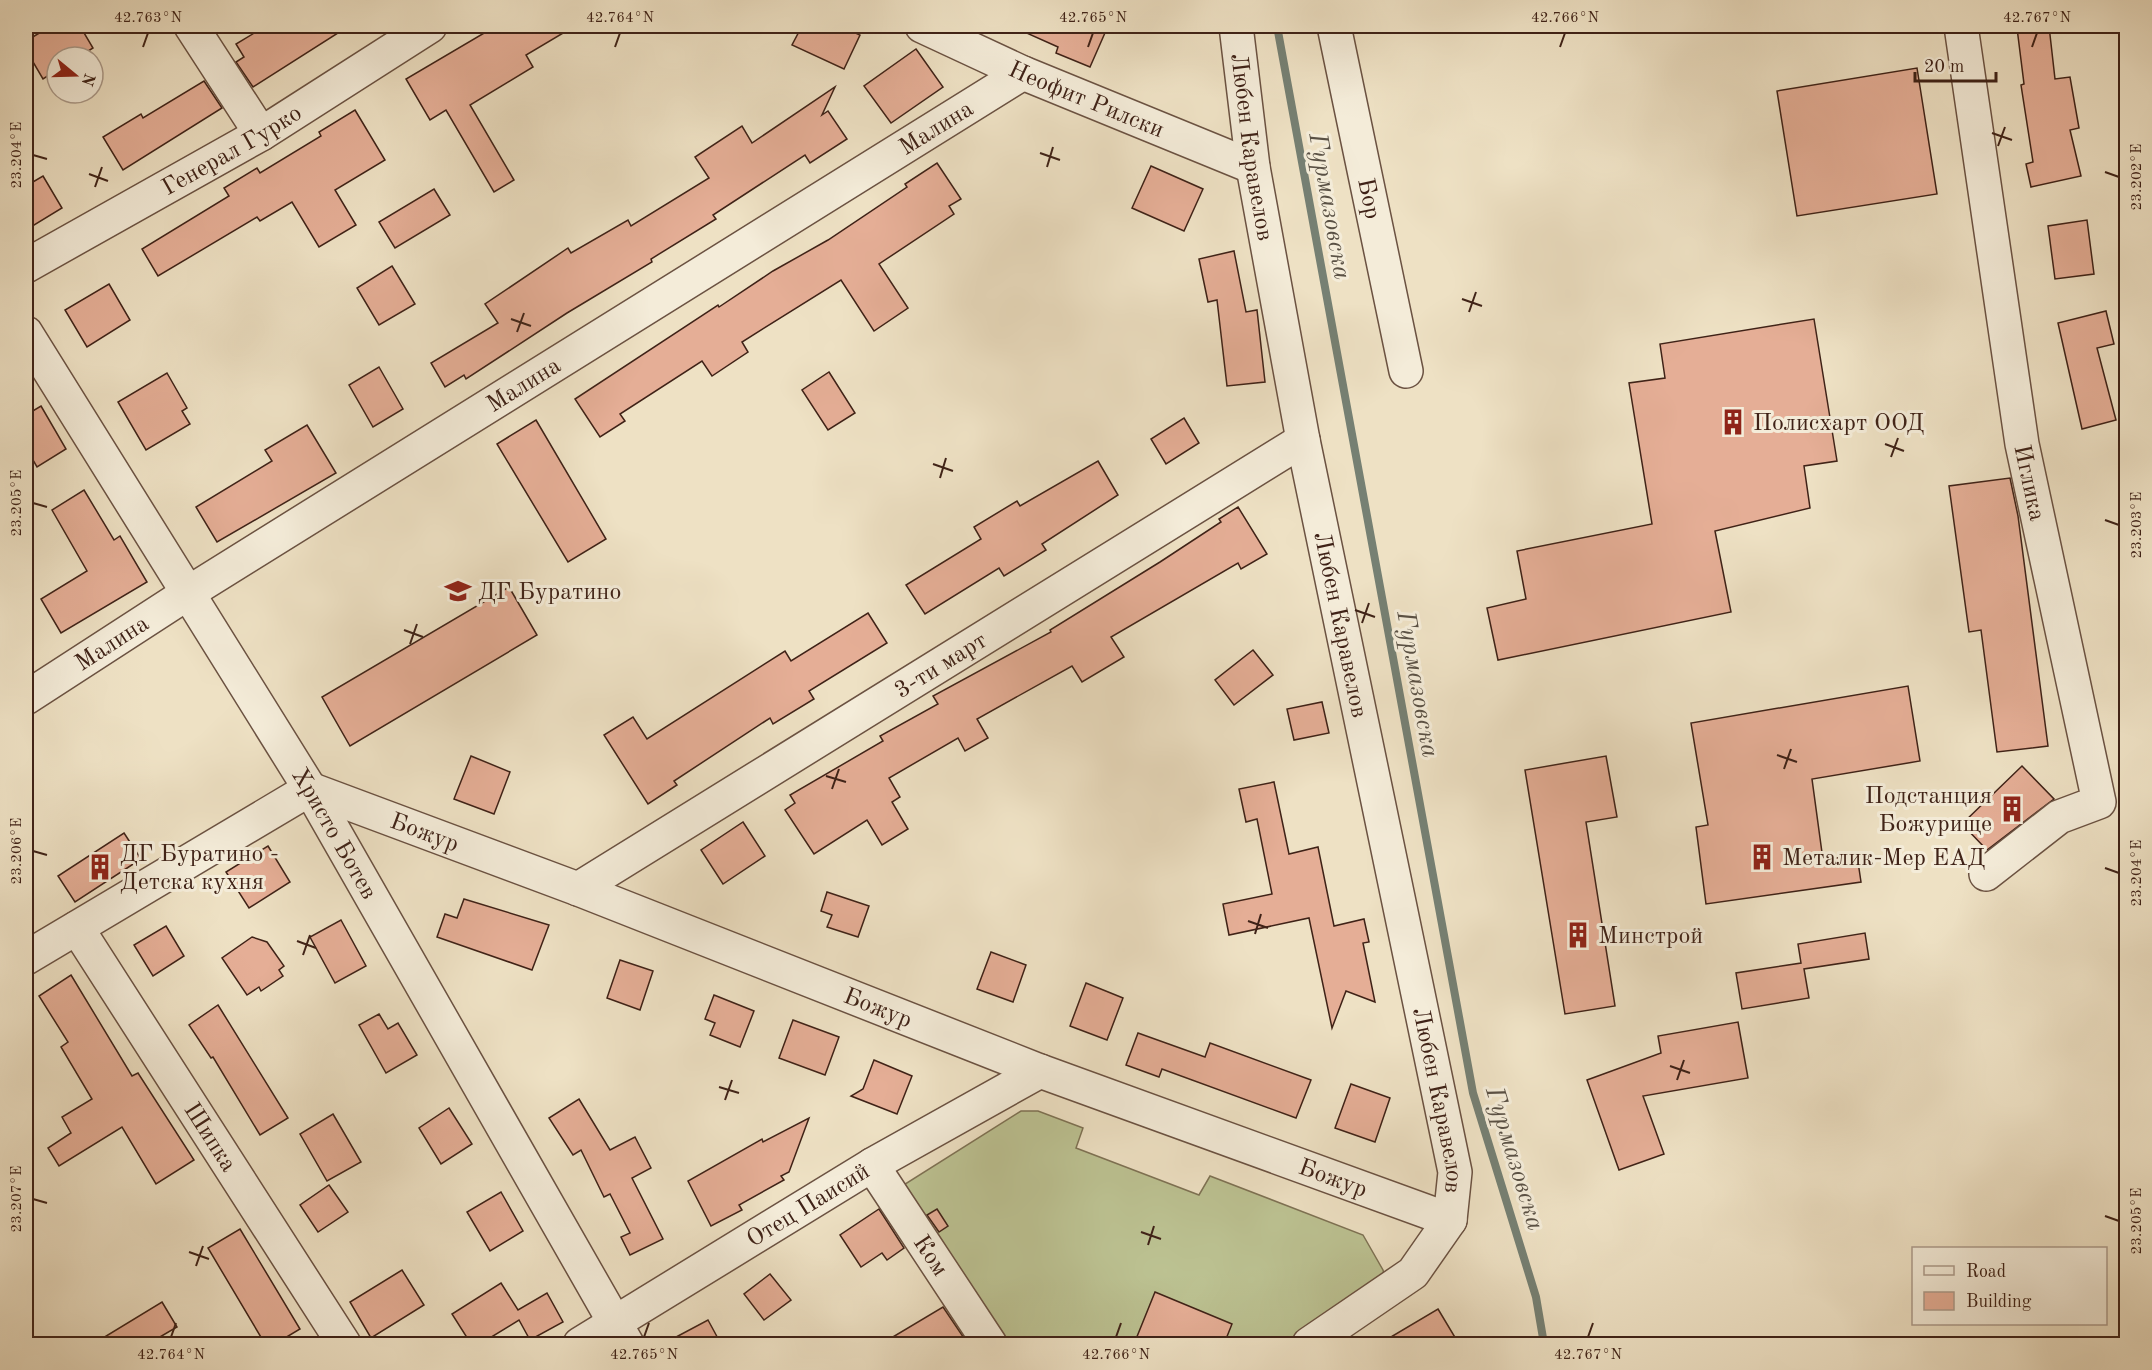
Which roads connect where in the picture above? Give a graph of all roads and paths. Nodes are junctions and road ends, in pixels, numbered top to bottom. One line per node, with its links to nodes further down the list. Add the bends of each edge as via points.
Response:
1 (191, 26): 8 (street)
2 (430, 26): 8 (street, Генерал Гурко)
3 (922, 26): 7 (street, Неофит Рилски)
4 (1236, 26): 9 (street, Любен Каравелов)
5 (1334, 26): 12 (street, Бор)
6 (1960, 26): 17 (street, Иглика, via 2022,444 2099,802 2059,817)
7 (1023, 73): 9 (street, Неофит Рилски); 14 (street, Малина)
8 (261, 134): 10 (street, Генерал Гурко)
9 (1253, 167): 13 (street, Любен Каравелов)
10 (26, 266)
11 (26, 333): 14 (street, Христо Ботев)
12 (1406, 371)
13 (1303, 440): 18 (street, 3-ти март); 23 (street, Любен Каравелов, via 1455,1172)
14 (188, 593): 15 (street, Малина); 16 (street, Христо Ботев)
15 (26, 698)
16 (310, 789): 18 (street, Божур); 19 (street); 24 (street, Христо Ботев)
17 (1986, 874)
18 (578, 889): 21 (street, Божур)
19 (77, 928): 20 (street); 25 (street, Шипка)
20 (26, 958)
21 (1040, 1071): 22 (street, Отец Паисий); 23 (street, Божур)
22 (872, 1165): 24 (street, Отец Паисий); 27 (street, Ком)
23 (1450, 1220): 28 (street, via 1413,1273)
24 (620, 1333): 26 (street, Отец Паисий)
25 (344, 1344)
26 (580, 1344)
27 (990, 1344)
28 (1309, 1344)

